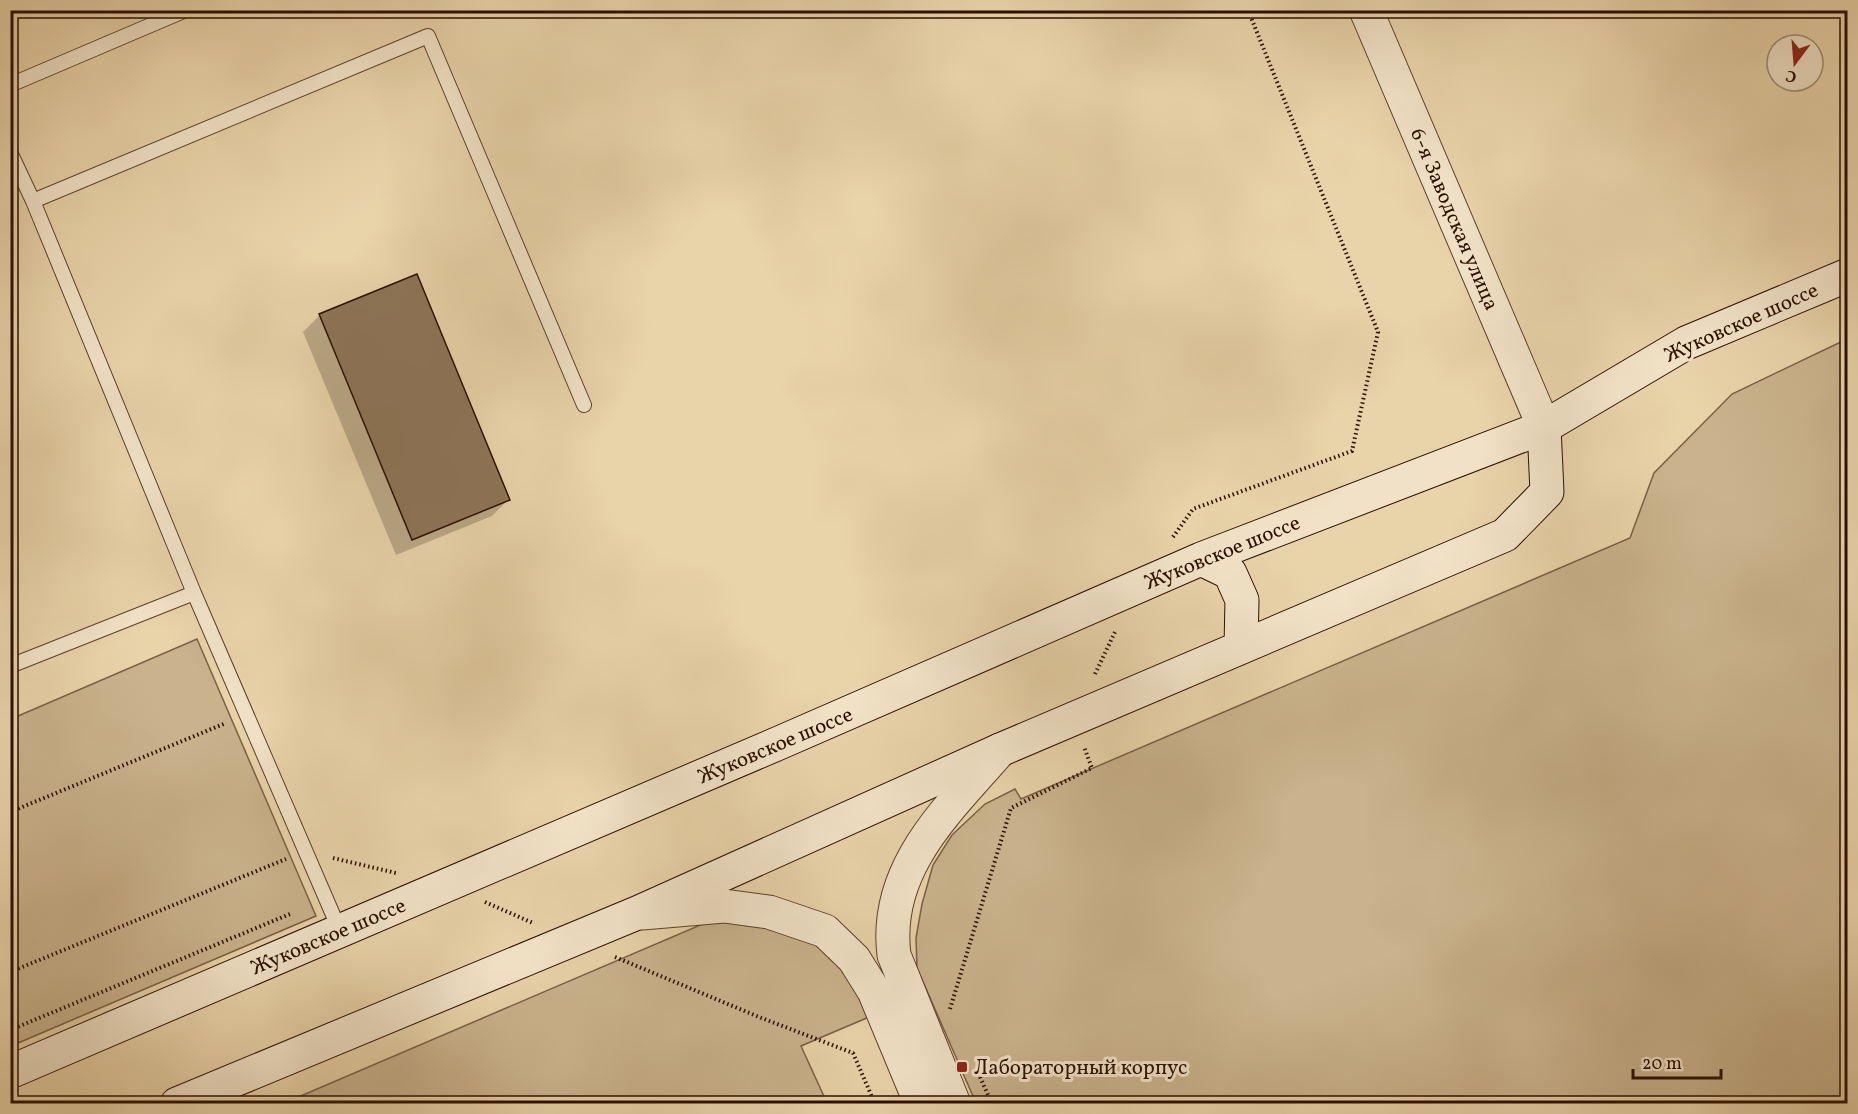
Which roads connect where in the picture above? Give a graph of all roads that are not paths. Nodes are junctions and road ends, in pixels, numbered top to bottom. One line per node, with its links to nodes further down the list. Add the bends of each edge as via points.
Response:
1 (186, 10): 3 (lane)
2 (1366, 10): 8 (main road, 6-я Заводская улица)
3 (10, 85)
4 (10, 152): 5 (lane)
5 (33, 201): 7 (lane, via 428,36); 10 (lane)
6 (1848, 275): 8 (main road, Жуковское шоссе, via 1686,343)
7 (584, 405)
8 (1544, 427): 9 (main road, Жуковское шоссе); 11 (main road, via 1546,492 1505,535)
9 (1201, 559): 11 (main road, via 1230,573 1242,600); 15 (main road, Жуковское шоссе)
10 (194, 593): 12 (lane); 15 (lane)
11 (1241, 646): 13 (main road)
12 (10, 666)
13 (1000, 750): 14 (main road); 19 (main road, via 919,848 896,899 894,955)
14 (637, 913): 17 (main road); 18 (main road, via 724,906 769,912 825,931 855,959 874,991)
15 (340, 931): 16 (main road, Жуковское шоссе)
16 (10, 1071)
17 (177, 1104)
18 (921, 1104)
19 (954, 1104)

